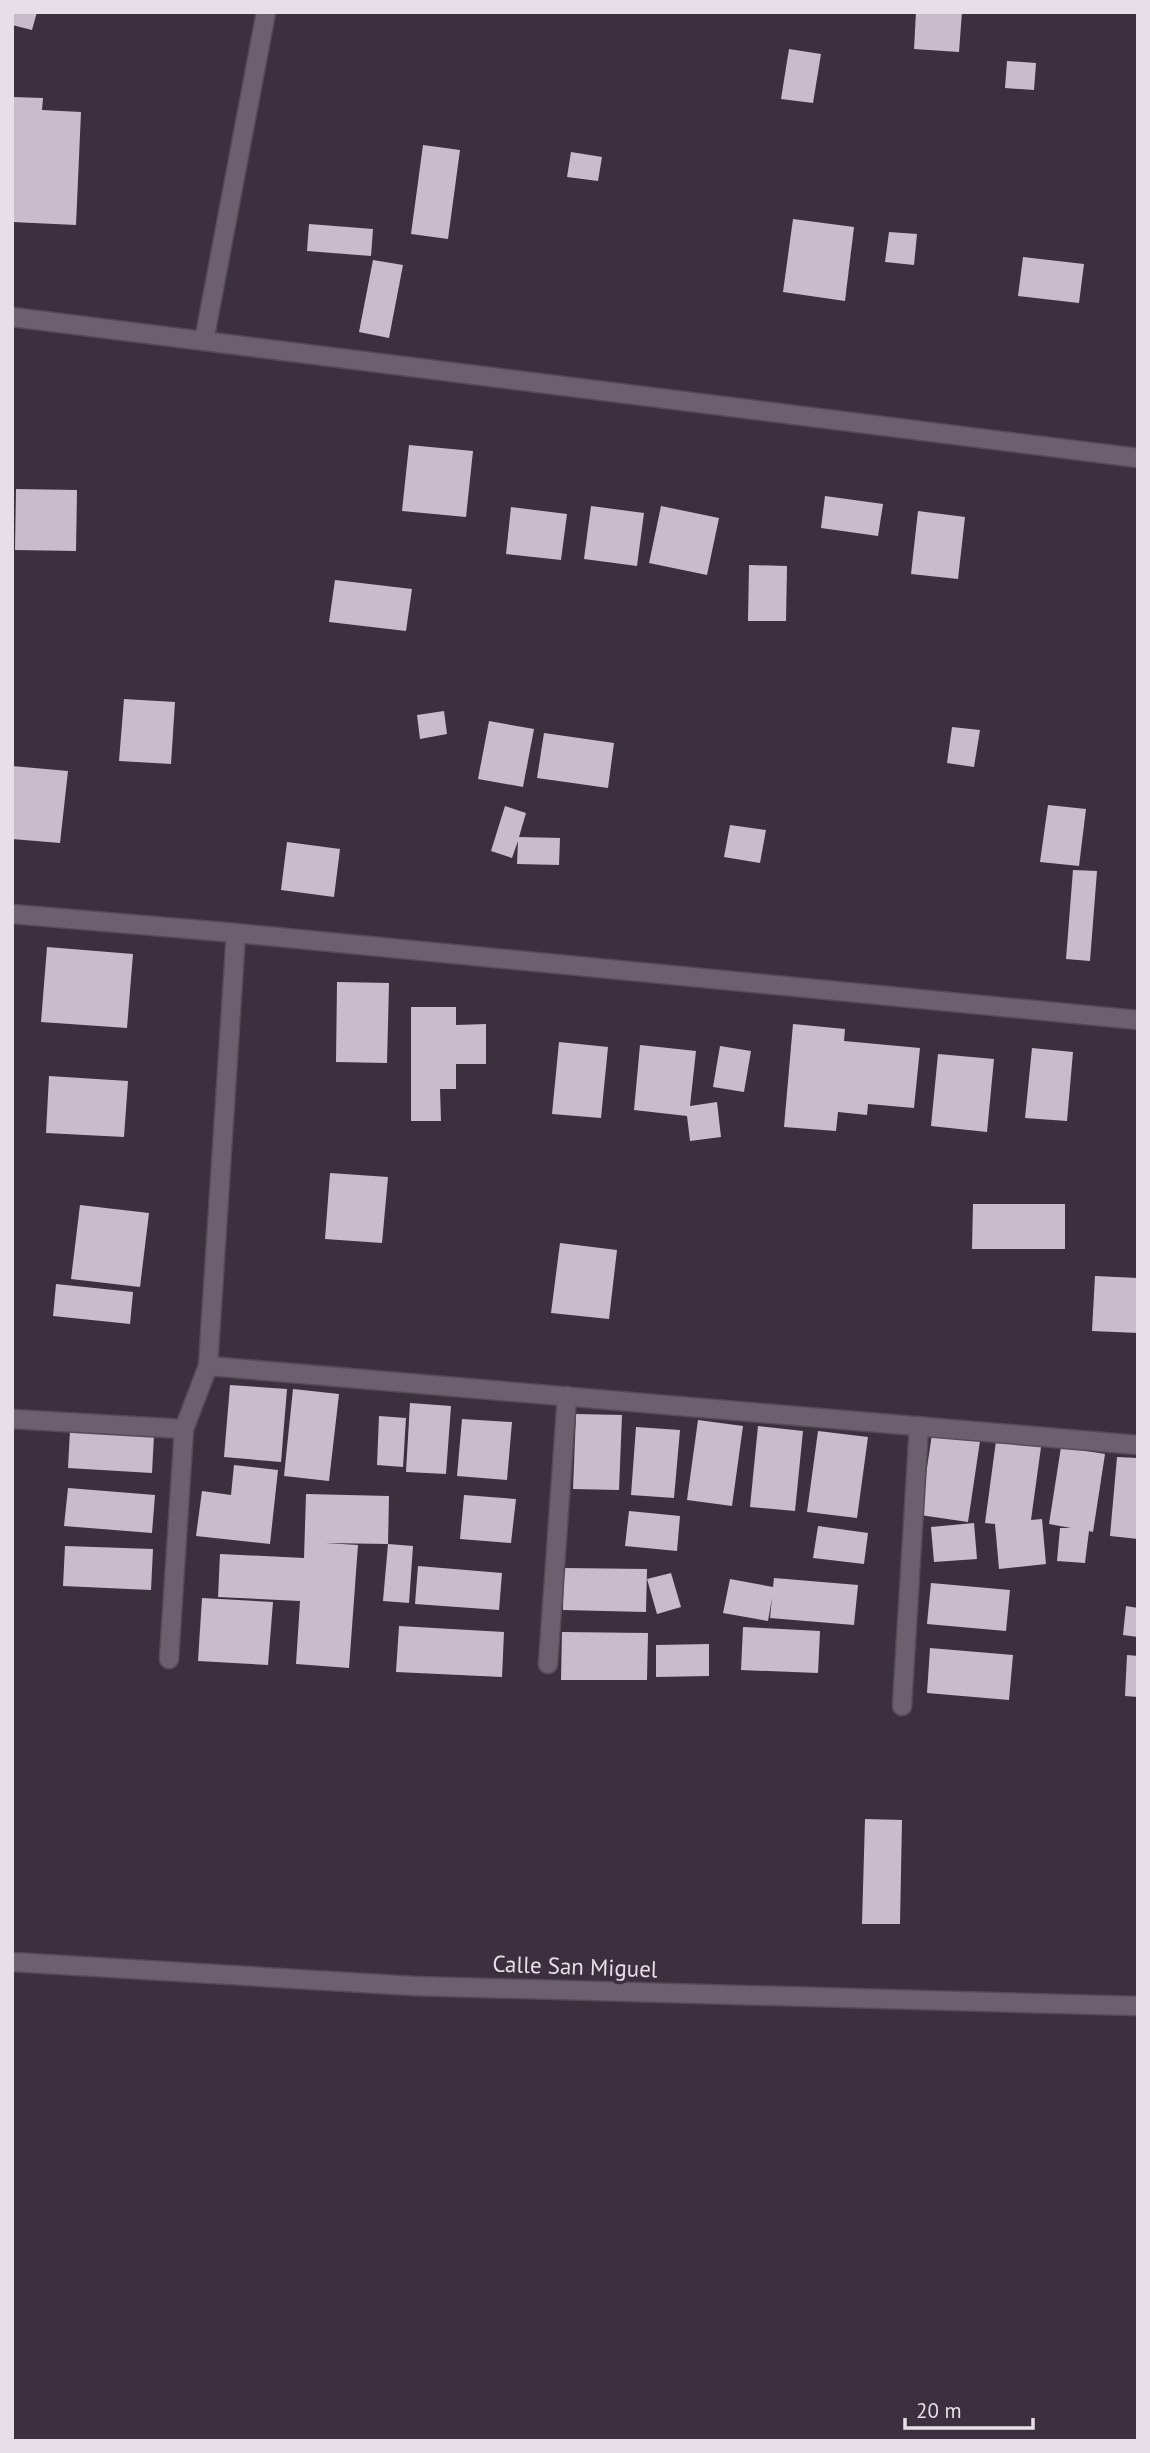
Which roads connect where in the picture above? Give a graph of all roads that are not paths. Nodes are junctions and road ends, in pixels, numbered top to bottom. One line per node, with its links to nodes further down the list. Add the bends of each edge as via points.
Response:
1 (266, 12): 3 (street)
2 (12, 317): 3 (street)
3 (204, 341): 4 (street)
4 (1138, 458)
5 (12, 914): 6 (street)
6 (236, 933): 7 (street); 8 (street)
7 (1138, 1020)
8 (208, 1366): 9 (street); 12 (street)
9 (567, 1396): 11 (street); 15 (street)
10 (12, 1419): 12 (street)
11 (919, 1426): 13 (street); 16 (street)
12 (184, 1429): 14 (street)
13 (1138, 1444)
14 (169, 1660)
15 (548, 1664)
16 (902, 1706)
17 (12, 1962): 18 (street, Calle San Miguel, via 414,1986)
18 (1138, 2006)

